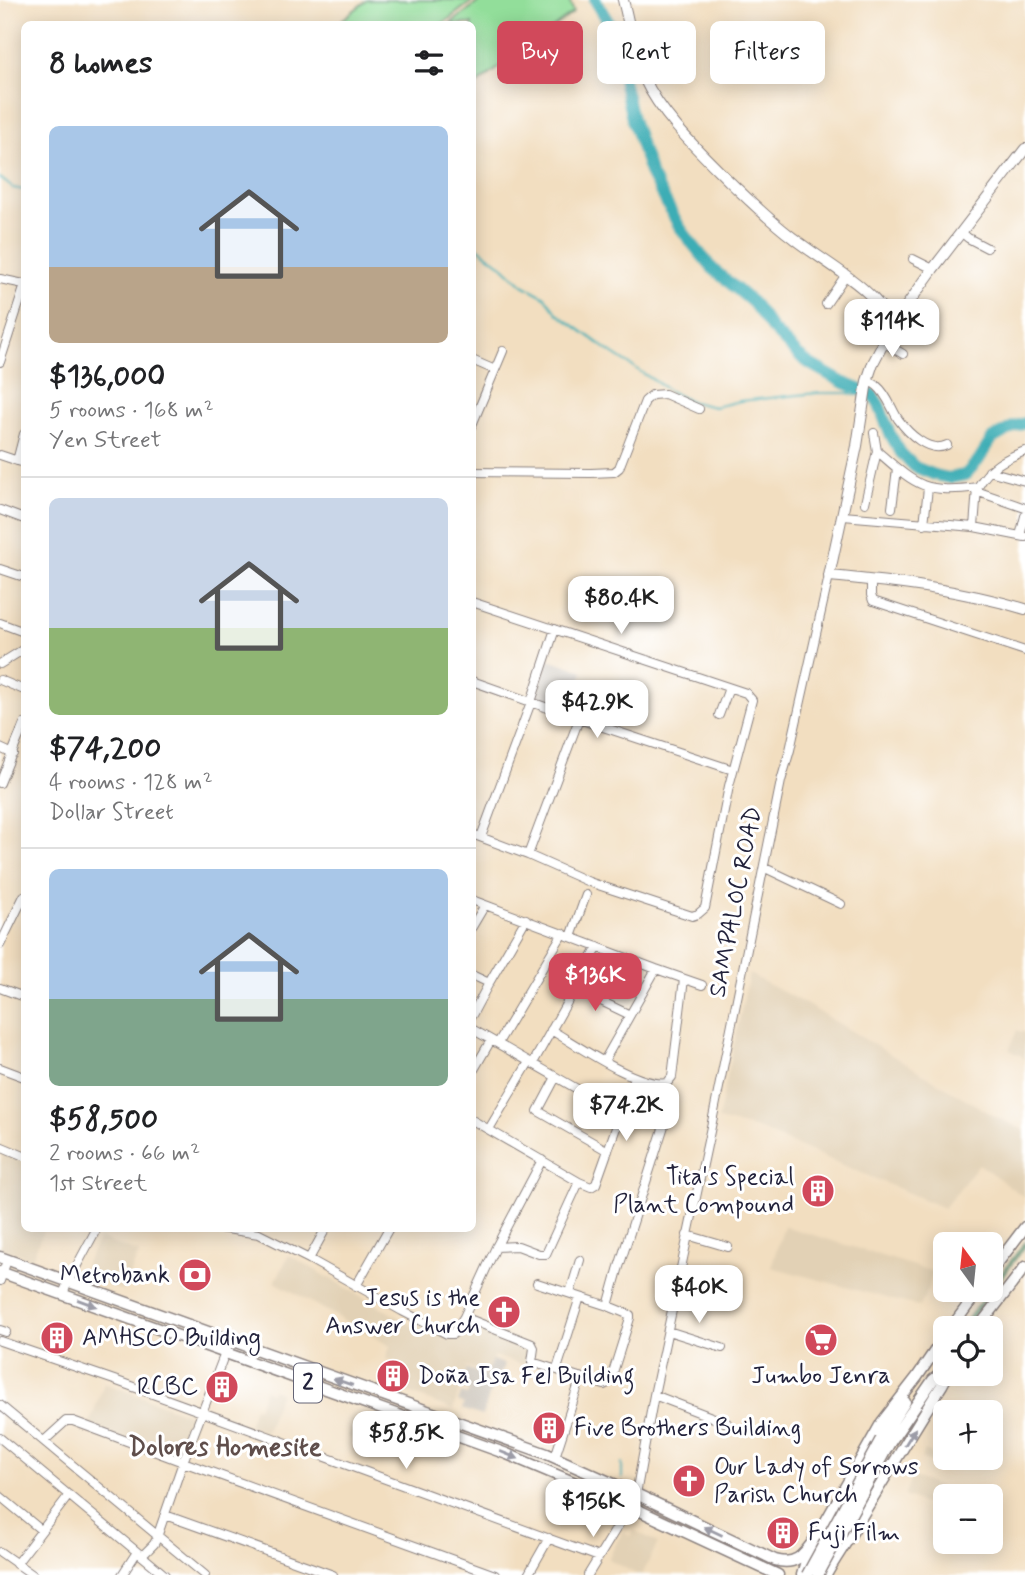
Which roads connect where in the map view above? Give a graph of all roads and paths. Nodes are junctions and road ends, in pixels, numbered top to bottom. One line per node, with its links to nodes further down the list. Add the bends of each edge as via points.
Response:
1 (623, 0): 7 (main road, via 643,77 679,129 766,215)
2 (1025, 149): 3 (main road, SAMPALOC ROAD)
3 (961, 232): 4 (street); 6 (main road, SAMPALOC ROAD)
4 (988, 248)
5 (913, 259): 6 (street)
6 (933, 269): 12 (main road, SAMPALOC ROAD)
7 (845, 276): 11 (street); 12 (main road, via 881,306)
8 (0, 279): 9 (street)
9 (21, 285)
10 (21, 296): 16 (street)
11 (826, 304)
12 (893, 325): 13 (main road, SAMPALOC ROAD)
13 (883, 342): 15 (street); 19 (main road, SAMPALOC ROAD)
14 (503, 351): 18 (street)
15 (903, 354)
16 (0, 362)
17 (476, 362): 18 (street)
18 (495, 370): 21 (street)
19 (867, 383): 23 (street, via 878,387 916,437 936,449); 38 (main road, SAMPALOC ROAD)
20 (699, 409): 30 (street, via 665,394 652,395 645,401 614,472)
21 (476, 411)
22 (874, 433): 24 (street)
23 (947, 445)
24 (877, 451): 28 (street); 34 (street)
25 (1025, 451): 29 (street)
26 (0, 455): 27 (street)
27 (21, 462)
28 (898, 469): 32 (street); 35 (street)
29 (989, 471): 31 (street); 33 (street)
30 (476, 472)
31 (1025, 481)
32 (928, 488): 33 (street); 41 (street)
33 (977, 489): 36 (street); 42 (street)
34 (865, 503)
35 (892, 508)
36 (1025, 508)
37 (0, 510): 40 (street)
38 (843, 516): 41 (street); 46 (main road, SAMPALOC ROAD)
39 (1025, 516): 43 (street)
40 (21, 518)
41 (924, 524): 42 (street)
42 (974, 527): 43 (street)
43 (1023, 536)
44 (0, 569): 45 (street)
45 (21, 576)
46 (829, 576): 47 (main road); 70 (street, SAMPALOC ROAD)
47 (871, 580): 49 (main road); 53 (street, via 873,601)
48 (476, 603): 51 (street)
49 (1025, 609)
50 (0, 623): 52 (street)
51 (555, 629): 58 (street); 60 (street)
52 (21, 631)
53 (1025, 650)
54 (21, 651): 55 (street)
55 (0, 664)
56 (0, 680): 59 (street)
57 (476, 682): 60 (street)
58 (729, 688): 61 (street); 66 (street, via 751,697)
59 (21, 689)
60 (531, 702): 62 (street); 68 (street)
61 (719, 715)
62 (579, 719): 66 (street); 69 (street)
63 (21, 733): 65 (street)
64 (0, 748): 65 (street)
65 (13, 754): 67 (street)
66 (733, 770): 69 (street, via 705,908 698,914 692,916 589,882)
67 (0, 783)
68 (477, 836): 69 (street)
69 (528, 855)
70 (765, 868): 73 (street); 115 (street, SAMPALOC ROAD)
71 (586, 895): 78 (street)
72 (476, 902): 74 (street)
73 (841, 904)
74 (485, 905): 76 (street); 77 (street)
75 (20, 914): 79 (street)
76 (526, 919): 78 (street); 84 (street)
77 (476, 920)
78 (567, 935): 80 (street); 93 (street)
79 (0, 945)
80 (598, 947): 81 (street); 85 (street)
81 (656, 969): 83 (street); 90 (street)
82 (476, 977): 84 (street)
83 (684, 979): 86 (street); 100 (street, via 672,1077 661,1084)
84 (489, 983): 89 (street)
85 (577, 984): 90 (street); 92 (street)
86 (702, 985)
87 (0, 988): 88 (street)
88 (21, 996)
89 (476, 1007)
90 (630, 1015): 94 (street)
91 (476, 1030): 93 (street)
92 (551, 1030): 94 (street); 95 (street)
93 (495, 1042): 95 (street); 97 (street)
94 (604, 1061): 100 (street)
95 (531, 1062): 99 (street); 104 (street)
96 (0, 1068): 98 (street)
97 (476, 1068)
98 (21, 1076)
99 (556, 1077): 102 (street); 106 (street, via 538,1111)
100 (634, 1077): 102 (street)
101 (669, 1110): 130 (street)
102 (621, 1114): 106 (street)
103 (476, 1122): 104 (street)
104 (489, 1129): 108 (street)
105 (0, 1146): 107 (street)
106 (608, 1152): 109 (street, via 596,1184 591,1187)
107 (21, 1155)
108 (542, 1160): 109 (street); 116 (street)
109 (579, 1182): 116 (street, via 546,1254 518,1246)
110 (1025, 1227): 118 (highway)
111 (95, 1232): 124 (street)
112 (263, 1232): 120 (street)
113 (325, 1232): 120 (street)
114 (387, 1232): 126 (street)
115 (687, 1236): 117 (street); 133 (street, SAMPALOC ROAD)
116 (495, 1247): 132 (street)
117 (728, 1247)
118 (1003, 1256)
119 (4, 1259): 123 (street); 124 (highway, 2)
120 (309, 1259): 126 (street)
121 (580, 1260): 127 (street)
122 (1025, 1267): 131 (highway)
123 (1, 1275): 128 (highway, 2)
124 (68, 1282): 128 (street); 135 (highway, 2)
125 (537, 1283): 127 (street)
126 (356, 1286): 132 (street, via 447,1334 453,1334)
127 (570, 1293): 129 (street)
128 (63, 1294): 137 (highway, 2, one-way to 137)
129 (580, 1297): 130 (street); 139 (street)
130 (608, 1306): 140 (street, via 630,1318 610,1382)
131 (987, 1316)
132 (464, 1317): 139 (street, via 532,1344 532,1362)
133 (667, 1331): 136 (street); 144 (street, SAMPALOC ROAD)
134 (0, 1340): 146 (street)
135 (230, 1340): 137 (street); 151 (highway, 2, one-way to 135)
136 (722, 1348)
137 (224, 1353): 146 (street); 156 (highway, 2, one-way to 156, via 499,1451)
138 (933, 1354): 141 (highway)
139 (557, 1369): 140 (street)
140 (581, 1377): 151 (street)
141 (917, 1377): 150 (highway); 160 (highway, via 882,1422)
142 (933, 1380): 150 (highway)
143 (938, 1386): 167 (highway, one-way to 143)
144 (654, 1395): 147 (street); 153 (street, SAMPALOC ROAD)
145 (0, 1405): 149 (street)
146 (202, 1412): 152 (street); 161 (street)
147 (727, 1423)
148 (0, 1438): 154 (street)
149 (44, 1441): 152 (street, via 66,1422 74,1421); 159 (street)
150 (885, 1442): 177 (highway, bridge); 178 (highway, bridge)
151 (555, 1457): 153 (highway, 2)
152 (183, 1462): 157 (street); 173 (street)
153 (636, 1494): 160 (highway, 2, one-way to 153, via 803,1555 788,1563)
154 (69, 1495): 158 (street); 163 (street)
155 (0, 1496): 158 (street)
156 (626, 1512): 164 (street); 176 (highway, 2)
157 (165, 1516): 159 (street); 172 (street)
158 (41, 1530): 166 (street)
159 (157, 1535): 163 (street, via 154,1544); 171 (street)
160 (818, 1535): 165 (highway)
161 (550, 1538): 164 (street); 174 (street)
162 (0, 1552): 166 (street)
163 (140, 1554): 169 (street); 170 (street)
164 (598, 1557): 175 (street)
165 (807, 1558): 167 (highway, via 818,1571); 177 (highway)
166 (16, 1564): 168 (street)
167 (830, 1572)
168 (33, 1575)
169 (121, 1575)
170 (165, 1575)
171 (205, 1575)
172 (333, 1575)
173 (495, 1575)
174 (528, 1575)
175 (588, 1575)
176 (778, 1575)
177 (804, 1575)
178 (818, 1575)

